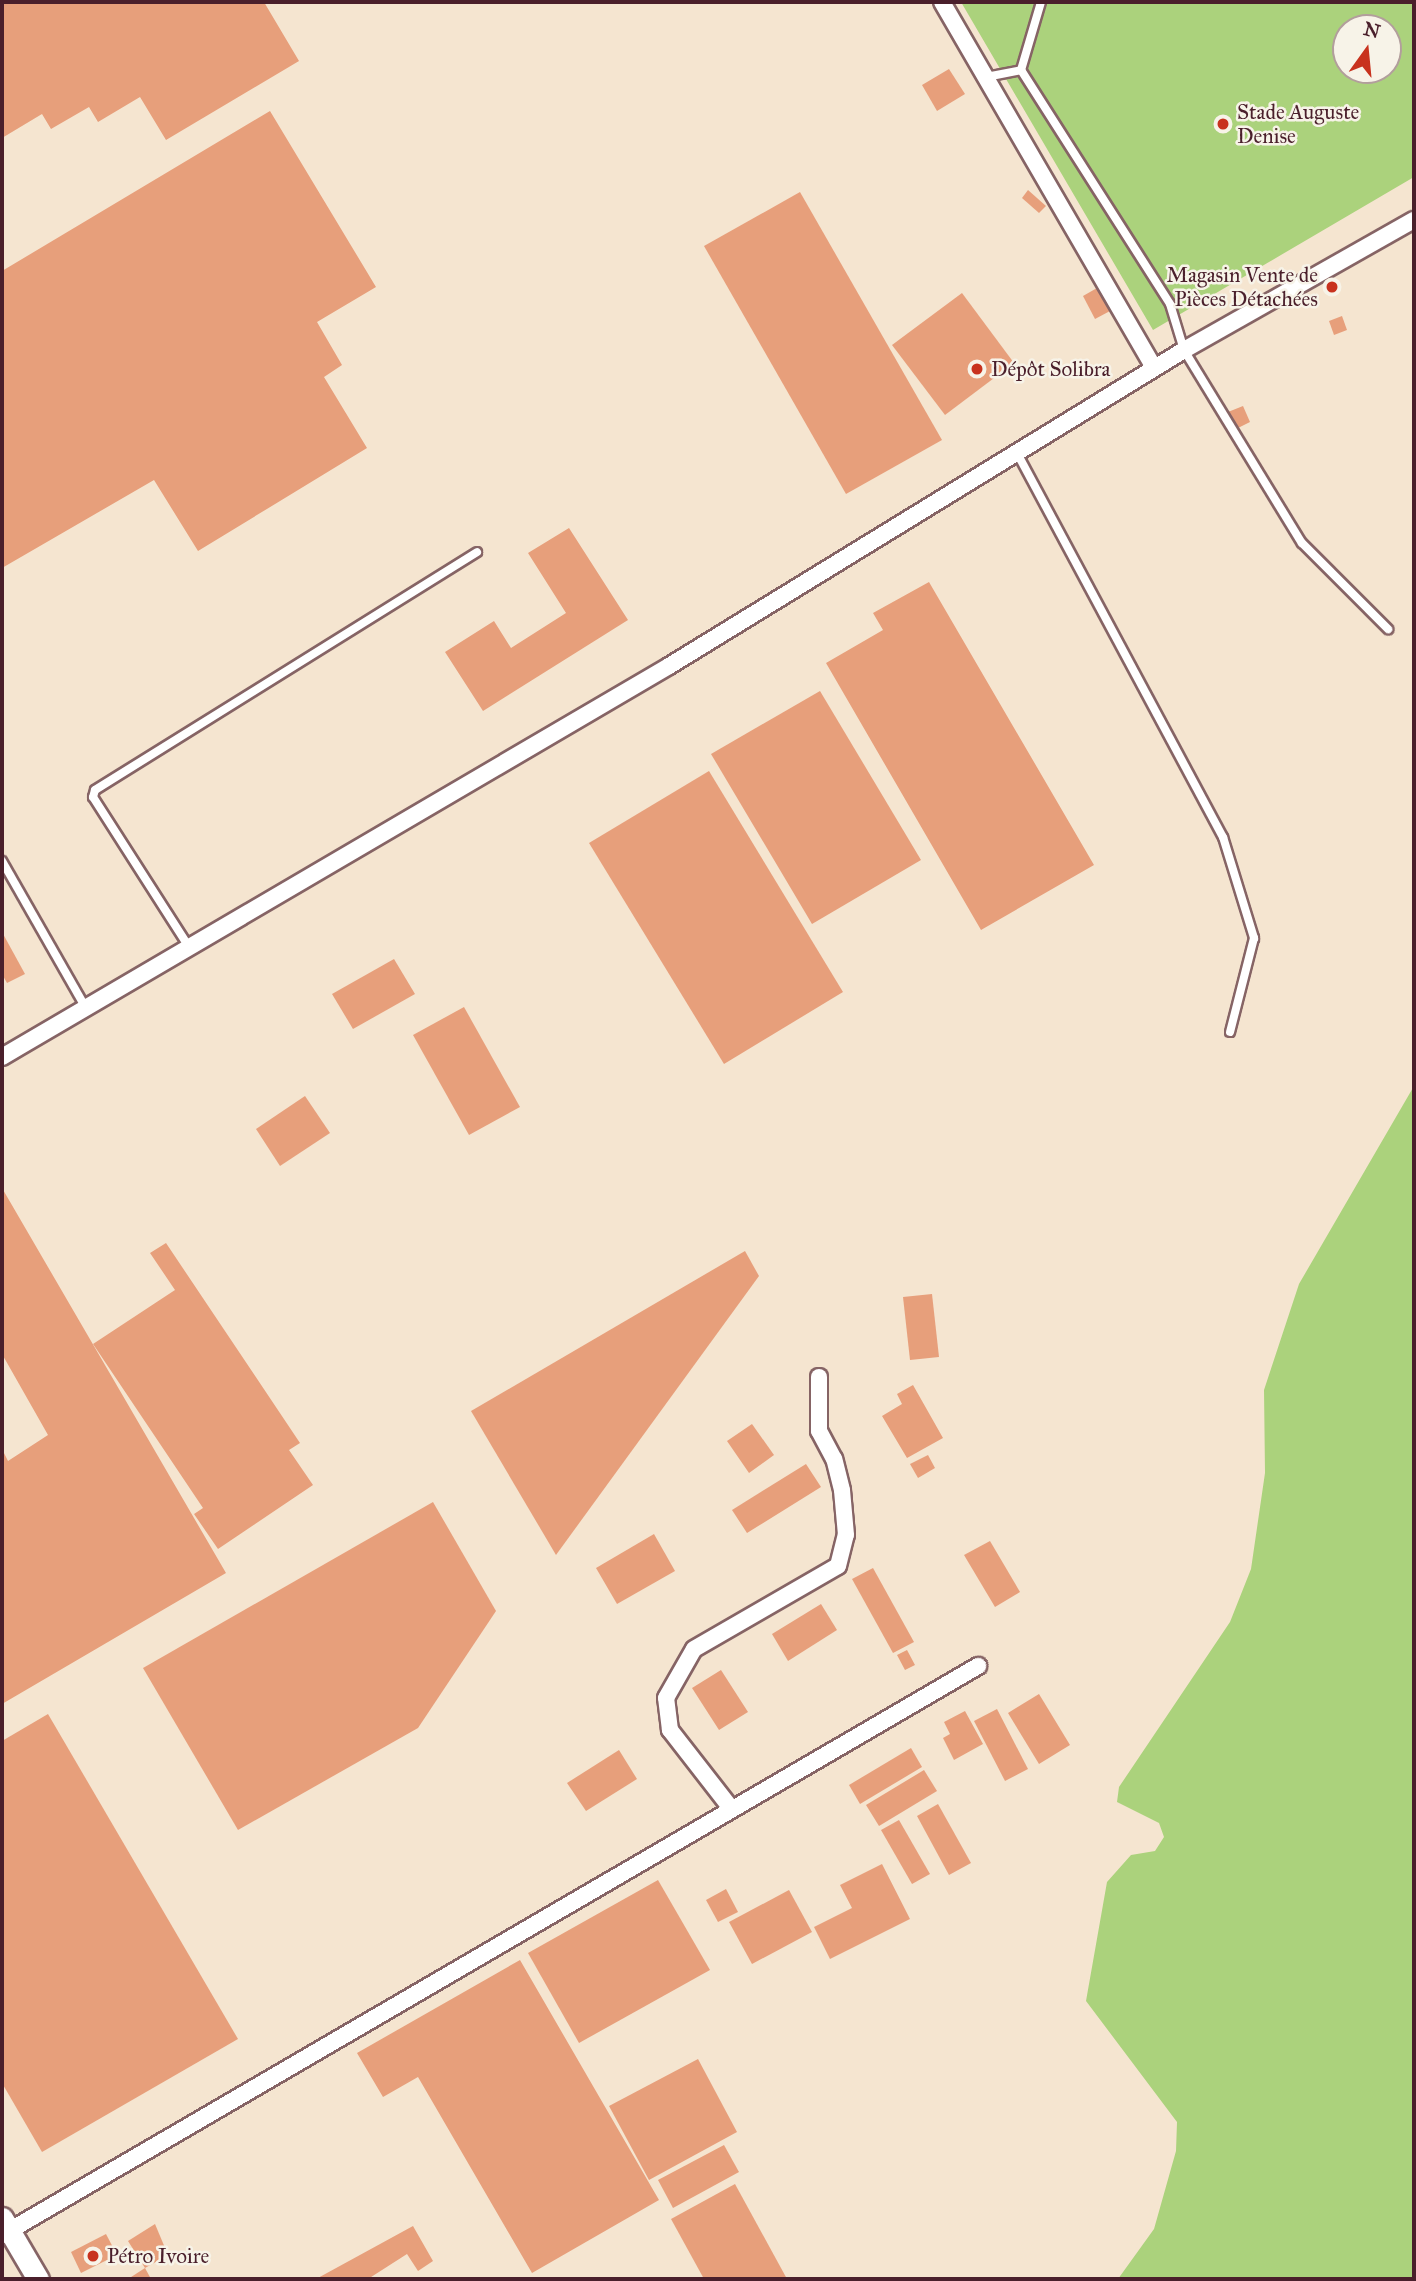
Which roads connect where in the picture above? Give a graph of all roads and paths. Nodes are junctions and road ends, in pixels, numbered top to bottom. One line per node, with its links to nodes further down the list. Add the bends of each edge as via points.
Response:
1 (942, 2): 4 (street)
2 (1041, 2): 3 (lane)
3 (1021, 70): 4 (lane); 6 (lane, via 1170,304)
4 (986, 77): 7 (street)
5 (1414, 220): 6 (street)
6 (1184, 350): 7 (street); 10 (lane, via 1302,543)
7 (1154, 368): 8 (street)
8 (1017, 453): 12 (street, via 669,666); 14 (lane, via 1223,837 1254,938)
9 (477, 552): 12 (lane, via 95,790 93,797)
10 (1388, 629)
11 (2, 861): 13 (lane)
12 (189, 947): 13 (street)
13 (86, 1008): 15 (street)
14 (1230, 1032)
15 (2, 1057)
16 (819, 1377): 18 (street, via 819,1430 834,1458 842,1490 846,1535 838,1566 694,1650 666,1698 670,1730)
17 (978, 1666): 18 (street)
18 (730, 1807): 19 (street)
19 (4, 2228): 20 (main road)
20 (38, 2279)

